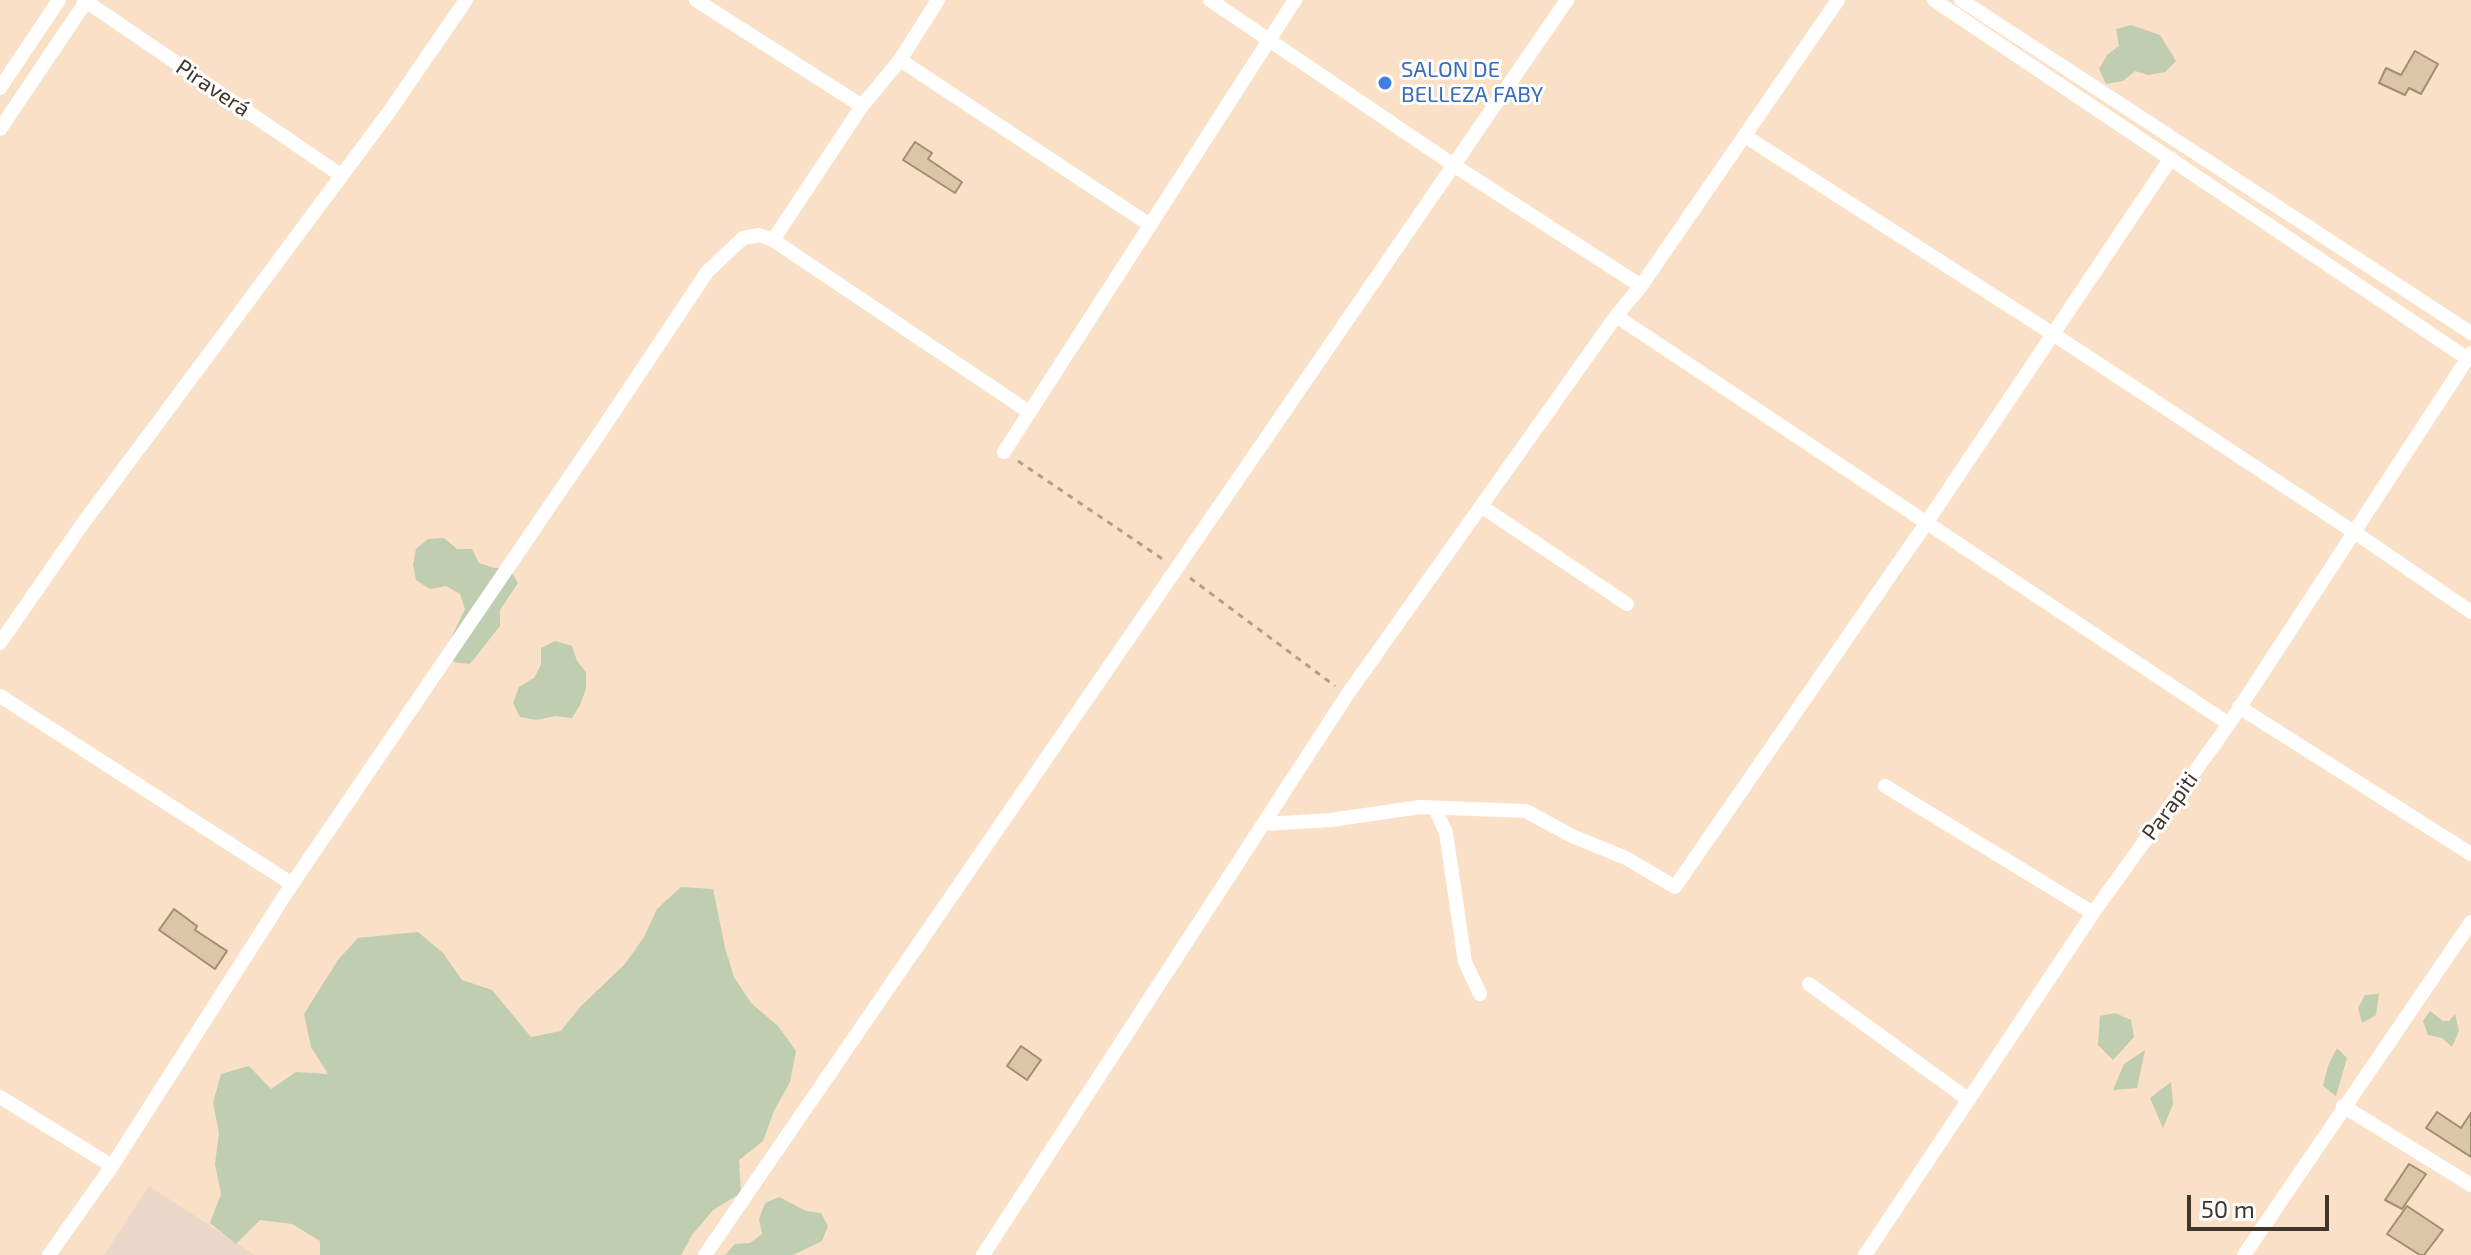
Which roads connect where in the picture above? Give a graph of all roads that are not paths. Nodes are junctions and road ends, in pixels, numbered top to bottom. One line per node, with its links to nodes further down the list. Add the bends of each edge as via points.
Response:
1 (59, 0): 14 (street)
2 (86, 0): 16 (street); 20 (street, Piraverá)
3 (466, 0): 20 (street)
4 (696, 0): 15 (street)
5 (938, 0): 13 (street)
6 (1210, 0): 12 (street)
7 (1295, 0): 12 (street)
8 (1567, 0): 19 (street)
9 (1838, 0): 17 (street)
10 (1934, 0): 18 (street)
11 (1961, 0): 25 (street)
12 (1268, 40): 19 (street); 21 (street)
13 (900, 60): 15 (street); 21 (street)
14 (0, 88)
15 (862, 106): 22 (street)
16 (0, 129)
17 (1745, 136): 23 (street); 26 (street)
18 (2171, 158): 26 (street); 27 (street)
19 (1455, 166): 23 (street); 54 (street)
20 (342, 176): 35 (street)
21 (1150, 225): 28 (street)
22 (773, 240): 28 (street); 43 (street, via 759,235 743,238 707,272)
23 (1641, 286): 24 (street)
24 (1616, 316): 30 (street); 31 (street)
25 (2471, 333)
26 (2053, 334): 31 (street); 32 (street)
27 (2469, 356): 32 (street, Parapiti)
28 (1029, 412): 29 (street)
29 (1004, 452)
30 (1481, 506): 33 (street); 41 (street)
31 (1927, 522): 38 (street); 40 (street, via 1675,887 1526,811)
32 (2354, 532): 34 (street); 37 (street, Parapiti)
33 (1627, 604)
34 (2471, 612)
35 (0, 643)
36 (0, 696): 43 (street)
37 (2239, 707): 38 (street, Parapiti); 42 (street)
38 (2229, 724): 44 (street, Parapiti)
39 (1885, 786): 44 (street)
40 (1435, 808): 41 (street); 47 (street, via 1446,833 1465,962)
41 (1263, 824): 55 (street)
42 (2471, 854)
43 (292, 884): 51 (street)
44 (2093, 913): 49 (street, Parapiti)
45 (2471, 922): 50 (street)
46 (1809, 984): 49 (street)
47 (1480, 994)
48 (0, 1097): 51 (street)
49 (1969, 1100): 56 (street, Parapiti)
50 (2343, 1106): 52 (street); 57 (street)
51 (112, 1166): 53 (street)
52 (2471, 1185)
53 (49, 1255)
54 (705, 1255)
55 (983, 1255)
56 (1865, 1255)
57 (2244, 1255)

